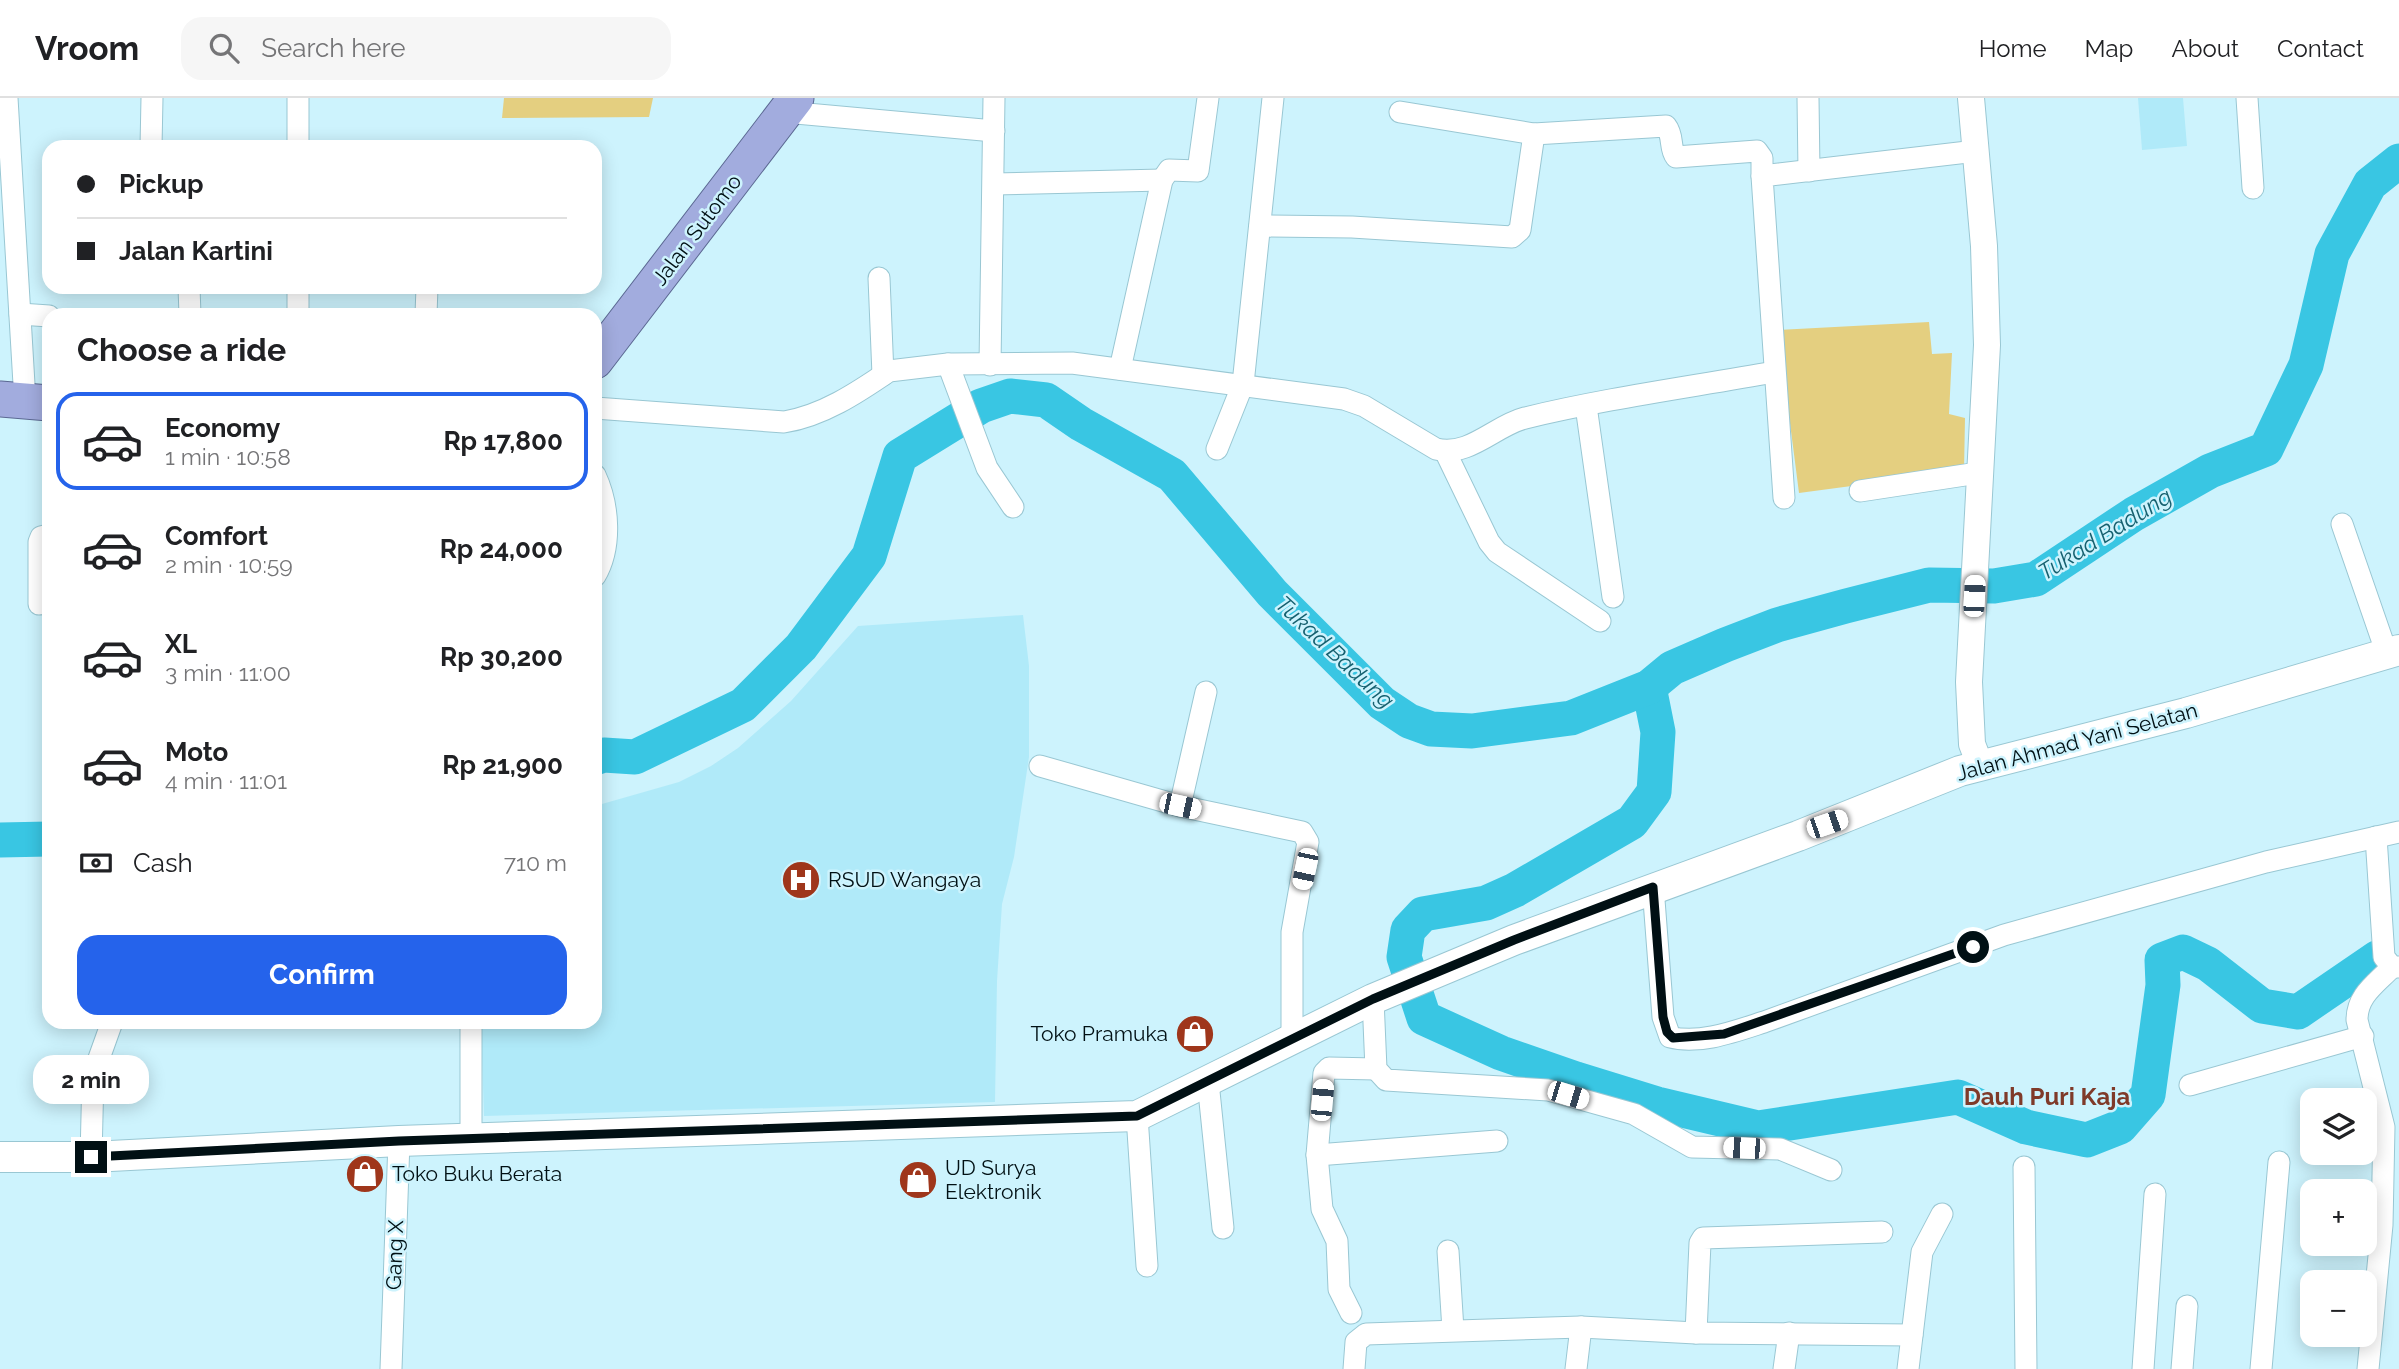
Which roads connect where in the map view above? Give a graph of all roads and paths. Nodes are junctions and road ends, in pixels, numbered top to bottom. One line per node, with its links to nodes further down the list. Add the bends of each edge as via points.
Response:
1 (7, 98): 24 (street)
2 (152, 98): 14 (street)
3 (298, 98): 15 (street)
4 (994, 98): 12 (street)
5 (1208, 98): 19 (street, via 1198,171 1169,170)
6 (1273, 98): 22 (street)
7 (1808, 98): 17 (street)
8 (1971, 98): 16 (street)
9 (2247, 98): 21 (street)
10 (791, 105): 12 (street); 26 (highway, Jalan Sutomo)
11 (1400, 112): 13 (street)
12 (994, 131): 20 (street)
13 (1534, 134): 18 (street, via 1666,126 1676,157 1757,151 1762,158); 22 (street, via 1520,230 1512,237)
14 (151, 140)
15 (298, 140)
16 (1976, 151): 17 (street); 38 (street, via 1987,345)
17 (1809, 171): 18 (street)
18 (1762, 176): 29 (street)
19 (1162, 180): 20 (street); 28 (street)
20 (994, 184): 27 (street)
21 (2253, 188)
22 (1260, 226): 32 (street)
23 (879, 278): 31 (street)
24 (20, 314): 25 (street); 33 (street)
25 (42, 316)
26 (602, 352)
27 (990, 365): 28 (street, via 1050,362); 30 (street)
28 (1120, 369): 32 (street)
29 (1773, 372): 34 (street); 41 (street)
30 (950, 374): 31 (street, via 900,368); 42 (street, via 988,468)
31 (883, 375): 35 (street, via 824,411 784,422)
32 (1243, 384): 36 (street); 37 (street, via 1344,399)
33 (25, 401)
34 (1586, 406): 37 (street, via 1521,419 1470,446); 46 (street)
35 (602, 409)
36 (1217, 449)
37 (1445, 451): 48 (street, via 1497,552)
38 (1978, 473): 40 (street); 51 (street, via 1969,682 1972,744)
39 (602, 491): 45 (street, via 607,518)
40 (1860, 491)
41 (1784, 498)
42 (1013, 507)
43 (2342, 524): 49 (street)
44 (42, 537): 47 (street)
45 (602, 552)
46 (1613, 597)
47 (38, 604)
48 (1600, 621)
49 (2393, 652): 51 (main road, Jalan Ahmad Yani Selatan, via 2186,713)
50 (1206, 692): 53 (street)
51 (1980, 765): 56 (main road, Jalan Ahmad Yani Selatan)
52 (1040, 766): 53 (street)
53 (1180, 806): 62 (street, via 1302,832 1308,842 1292,932)
54 (2399, 832): 55 (street)
55 (2376, 837): 56 (street, via 2266,862 2004,935 1764,1022 1684,1039 1670,1037 1663,1017); 57 (street, via 2384,957)
56 (1653, 887): 58 (main road, Jalan Ahmad Yani Selatan)
57 (2396, 967): 61 (street, via 2360,998 2357,1020)
58 (1379, 997): 62 (main road, Jalan Ahmad Yani Selatan); 63 (street)
59 (109, 1029): 72 (street, via 93,1075)
60 (471, 1029): 67 (street)
61 (2363, 1036): 65 (street); 98 (street, via 2381,1107 2384,1146 2382,1225)
62 (1292, 1038): 64 (main road, Jalan Ahmad Yani Selatan)
63 (1376, 1069): 70 (street, via 1326,1069); 75 (street, via 1386,1080 1548,1090 1634,1114 1692,1147 1780,1149)
64 (1208, 1082): 66 (main road, Jalan Ahmad Yani Selatan); 78 (street)
65 (2190, 1085)
66 (1137, 1116): 67 (main road); 81 (street)
67 (471, 1139): 68 (main road)
68 (399, 1141): 72 (main road); 89 (street, Gang X)
69 (1497, 1141): 70 (street)
70 (1317, 1155): 83 (street, via 1322,1209 1338,1241 1339,1289)
71 (0, 1157): 72 (main road)
72 (91, 1157)
73 (2279, 1162): 97 (street)
74 (2024, 1167): 94 (street)
75 (1831, 1170)
76 (2155, 1194): 95 (street)
77 (1942, 1214): 88 (street, via 1922,1252)
78 (1223, 1228)
79 (1882, 1232): 86 (street, via 1703,1238)
80 (1448, 1251): 85 (street)
81 (1147, 1266)
82 (2187, 1306): 96 (street)
83 (1351, 1313)
84 (1581, 1327): 85 (street); 86 (street); 91 (street)
85 (1453, 1330): 90 (street, via 1366,1334 1356,1342)
86 (1696, 1333): 87 (street)
87 (1789, 1333): 88 (street); 92 (street)
88 (1912, 1335): 93 (street)
89 (391, 1369)
90 (1354, 1369)
91 (1576, 1369)
92 (1784, 1369)
93 (1908, 1369)
94 (2026, 1369)
95 (2143, 1369)
96 (2182, 1369)
97 (2261, 1369)
98 (2368, 1369)

